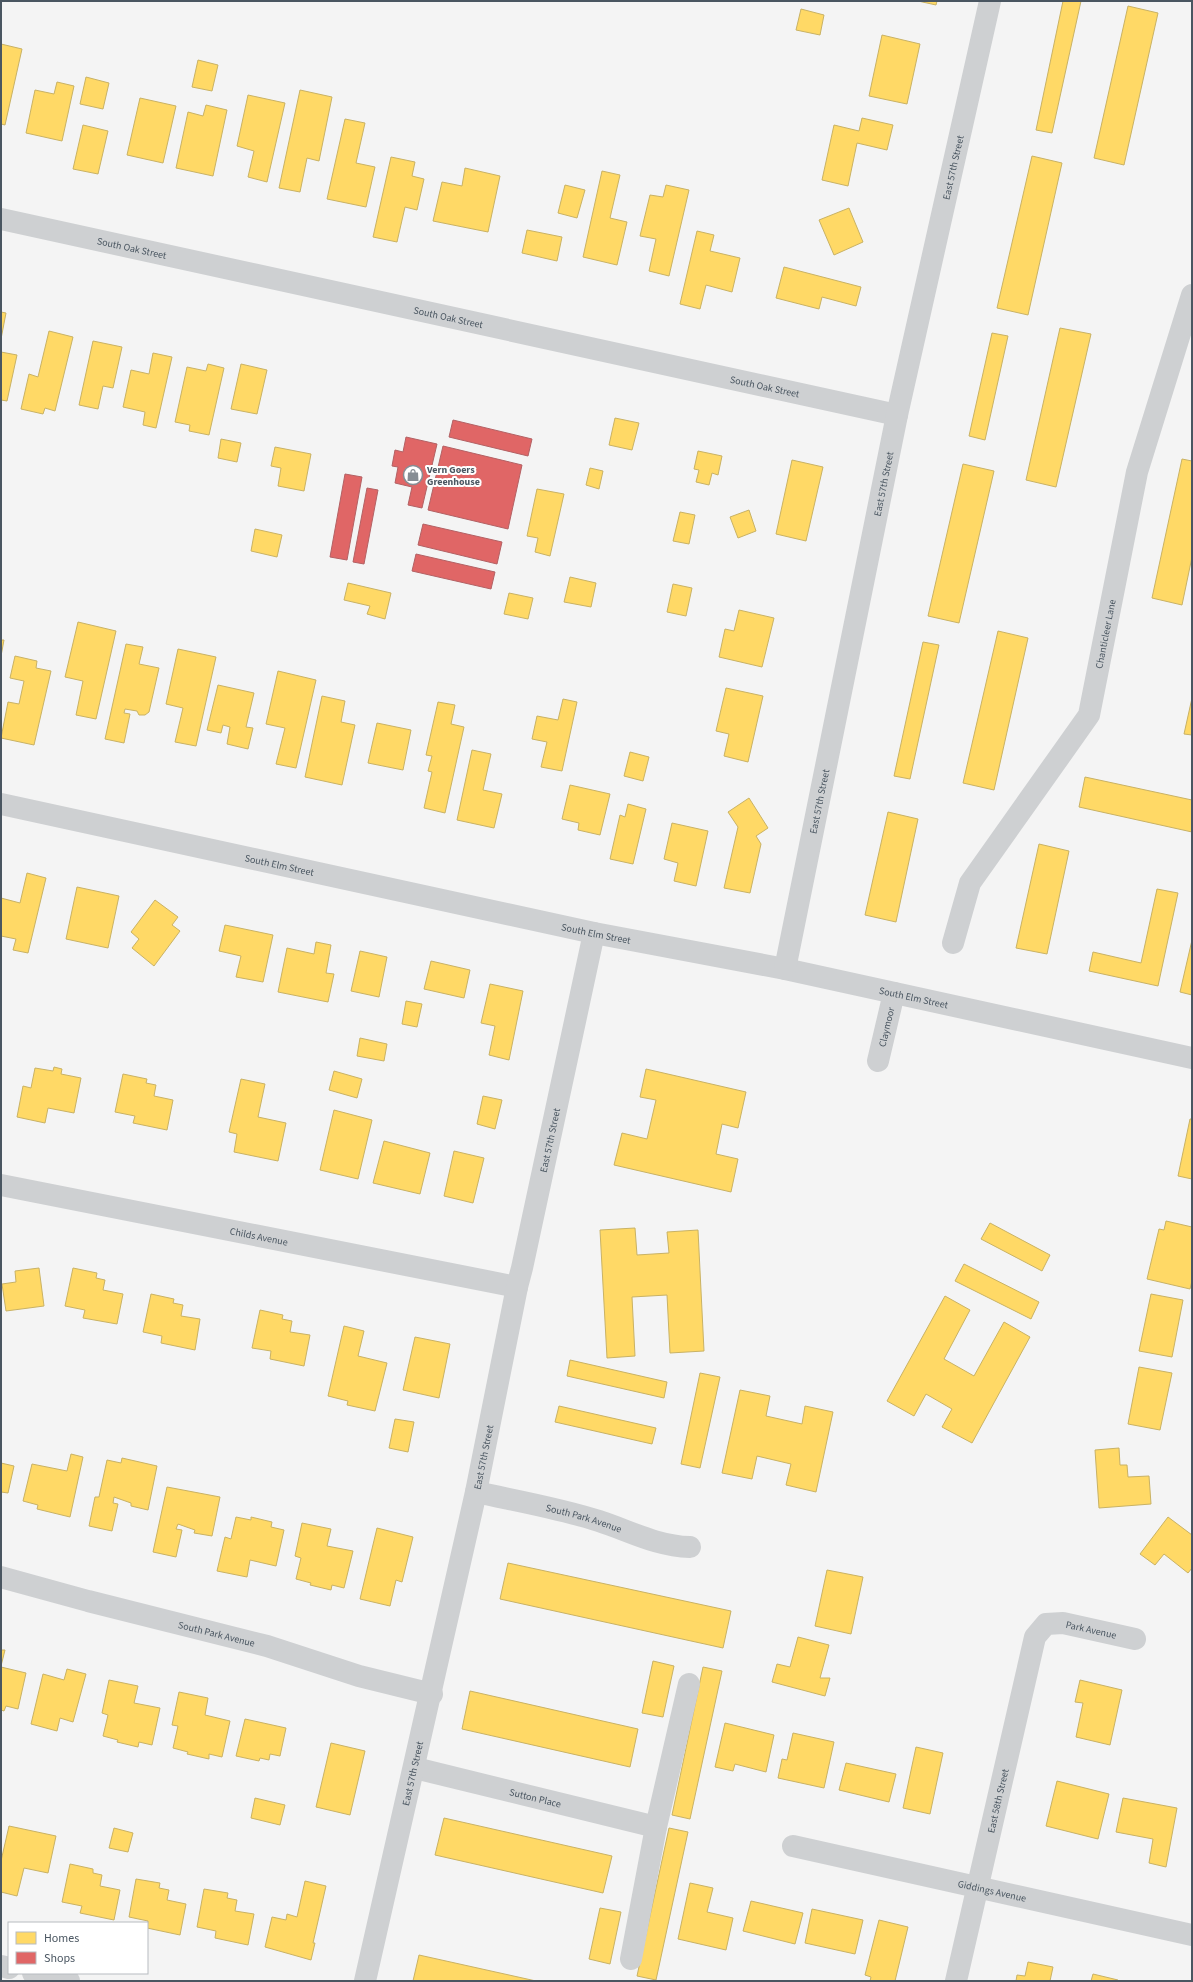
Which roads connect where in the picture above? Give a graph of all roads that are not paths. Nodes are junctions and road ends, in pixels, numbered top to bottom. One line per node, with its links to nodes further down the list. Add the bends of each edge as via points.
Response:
1 (990, 1): 4 (street, East 57th Street)
2 (1, 220): 4 (street, South Oak Street)
3 (1192, 295): 7 (street, Chanticleer Lane, via 1137,472 1089,715 970,883)
4 (897, 415): 8 (street, East 57th Street)
5 (1, 804): 6 (street, South Elm Street)
6 (594, 933): 8 (street, South Elm Street); 13 (street, East 57th Street)
7 (953, 943)
8 (785, 969): 9 (street, South Elm Street)
9 (894, 993): 10 (street, South Elm Street); 11 (street, Claymoor)
10 (1192, 1058)
11 (878, 1061)
12 (1, 1186): 13 (street, Childs Avenue)
13 (517, 1287): 14 (street, East 57th Street)
14 (476, 1492): 15 (street, South Park Avenue, via 599,1521 674,1547); 20 (street, East 57th Street)
15 (690, 1547)
16 (1, 1576): 20 (street, South Park Avenue, via 88,1601 267,1646 358,1676)
17 (1046, 1624): 18 (street, Park Avenue, via 1063,1623); 24 (street, East 58th Street, via 1035,1637)
18 (1135, 1639)
19 (689, 1684): 22 (street)
20 (432, 1694): 21 (street, East 57th Street)
21 (415, 1768): 22 (street, Sutton Place); 29 (street, East 57th Street)
22 (656, 1827): 26 (street)
23 (793, 1846): 24 (street, Giddings Avenue)
24 (977, 1887): 25 (street, Giddings Avenue); 30 (street, East 58th Street)
25 (1192, 1935)
26 (631, 1959)
27 (38, 1974): 28 (street)
28 (69, 1981)
29 (365, 1981)
30 (956, 1981)

